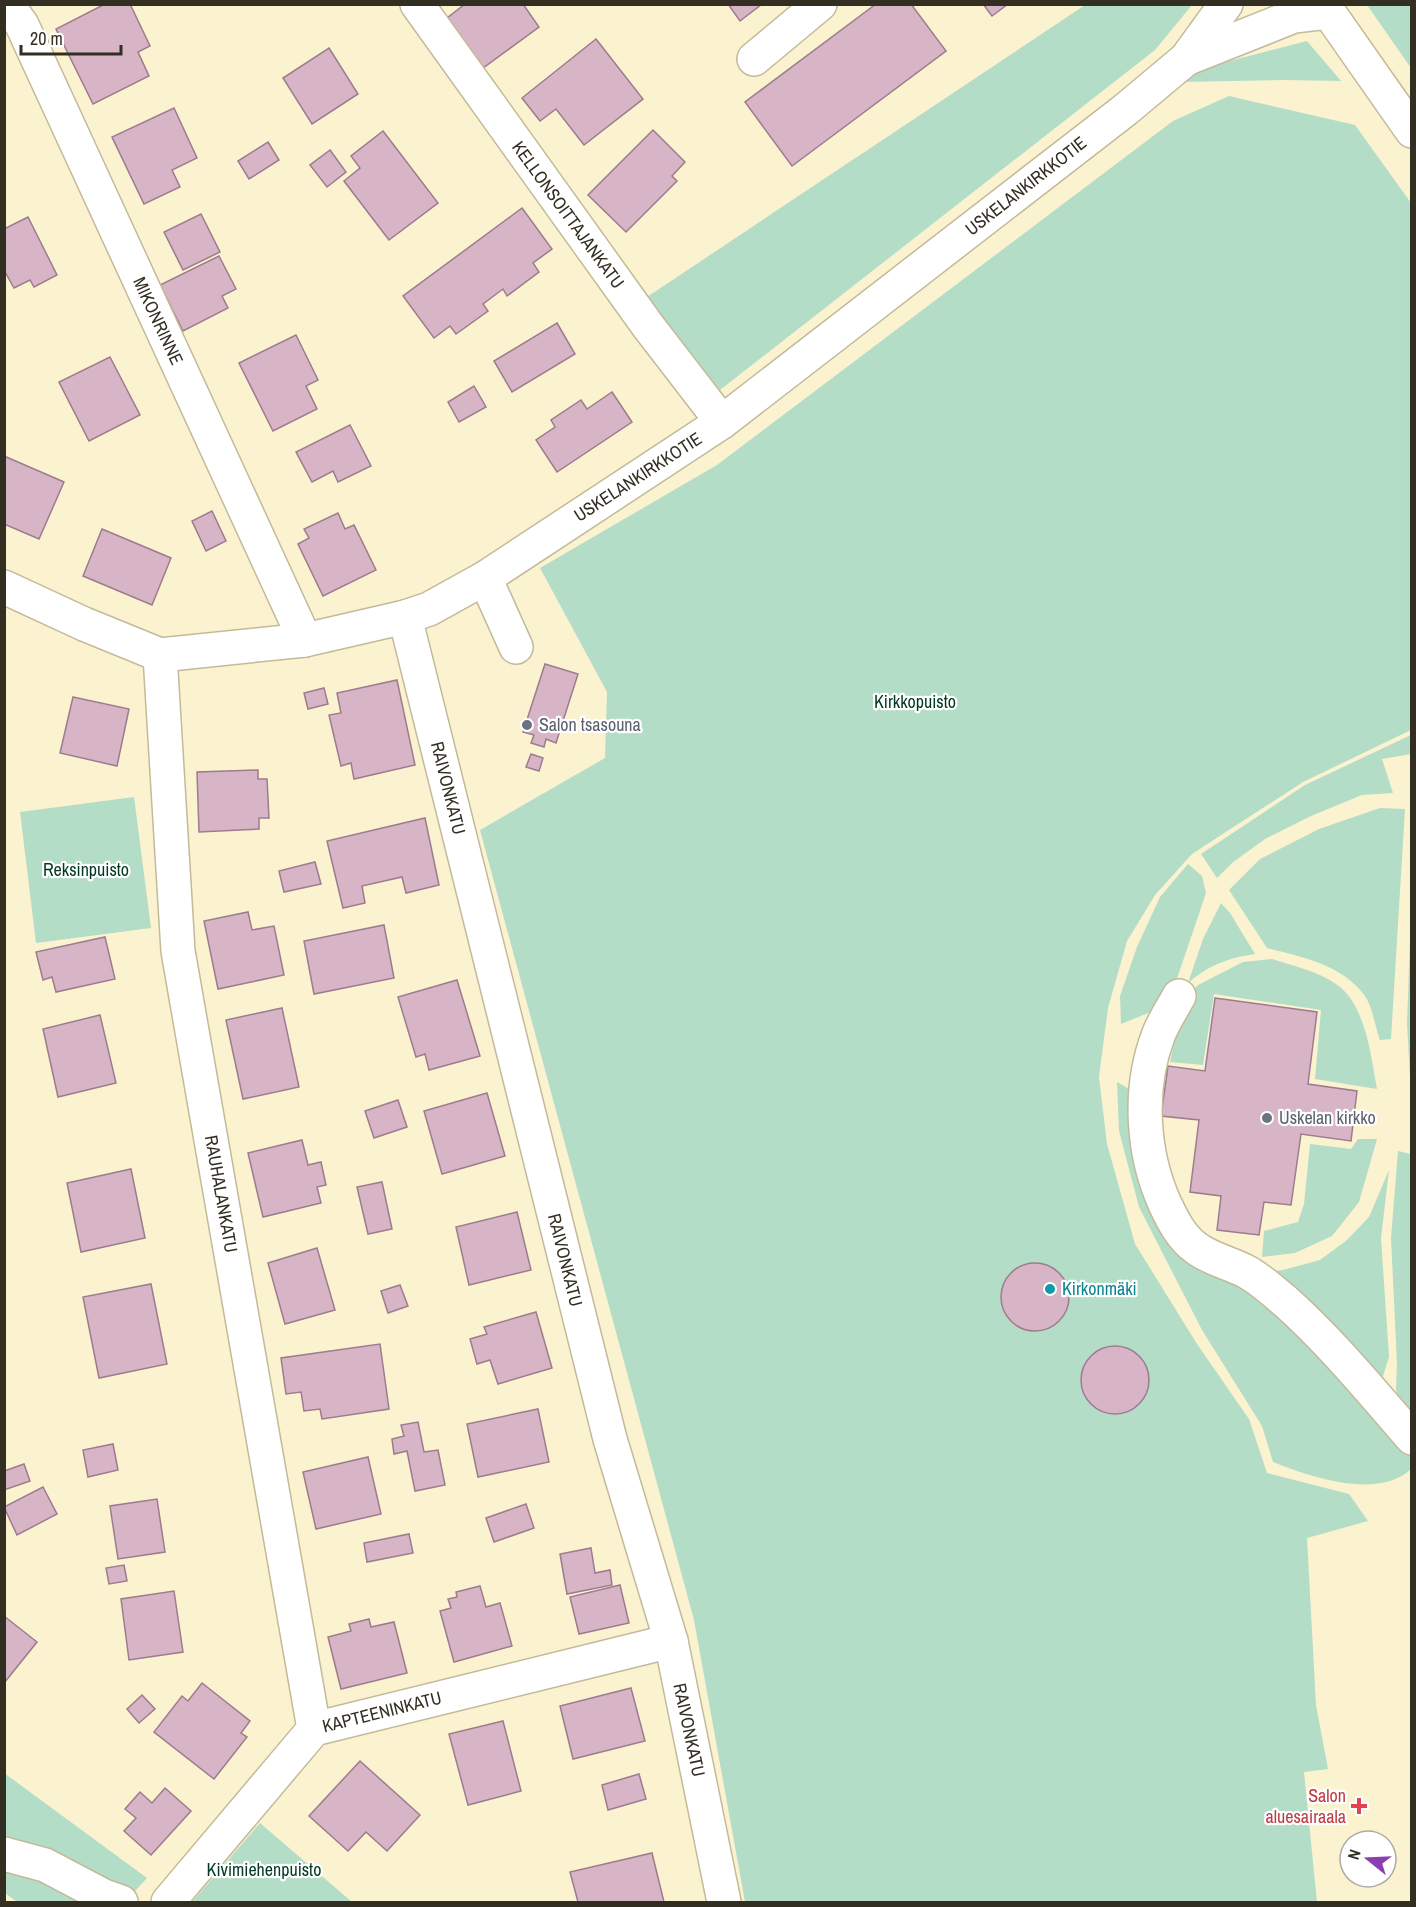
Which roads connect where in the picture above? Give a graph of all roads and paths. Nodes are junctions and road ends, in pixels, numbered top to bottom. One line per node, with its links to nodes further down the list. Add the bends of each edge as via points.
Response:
1 (7, 4): 13 (street, MIKONRINNE, via 21,25)
2 (417, 4): 9 (street, KELLONSOITTAJANKATU, via 648,326)
3 (820, 4): 6 (street)
4 (1226, 4): 7 (street, USKELANKIRKKOTIE)
5 (1326, 8): 7 (street, USKELANKIRKKOTIE, via 1294,16); 8 (street)
6 (754, 59)
7 (1186, 59): 9 (street, USKELANKIRKKOTIE)
8 (1412, 131)
9 (722, 422): 10 (street, USKELANKIRKKOTIE)
10 (485, 578): 12 (street, USKELANKIRKKOTIE, via 429,609); 14 (street)
11 (4, 587): 15 (street, USKELANKIRKKOTIE)
12 (405, 617): 13 (street, USKELANKIRKKOTIE); 18 (street, RAIVONKATU, via 610,1439)
13 (305, 640): 15 (street, USKELANKIRKKOTIE)
14 (516, 647)
15 (160, 655): 19 (street, RAUHALANKATU, via 178,951)
16 (1179, 996): 17 (street, via 1158,1036 1145,1097 1151,1161 1170,1215 1197,1249 1248,1272 1285,1302 1354,1371)
17 (1412, 1438)
18 (670, 1641): 19 (street, KAPTEENINKATU); 23 (street, RAIVONKATU)
19 (314, 1729): 22 (street, KAPTEENINKATU)
20 (4, 1854): 21 (street, via 45,1865)
21 (121, 1902)
22 (168, 1902)
23 (724, 1902)

